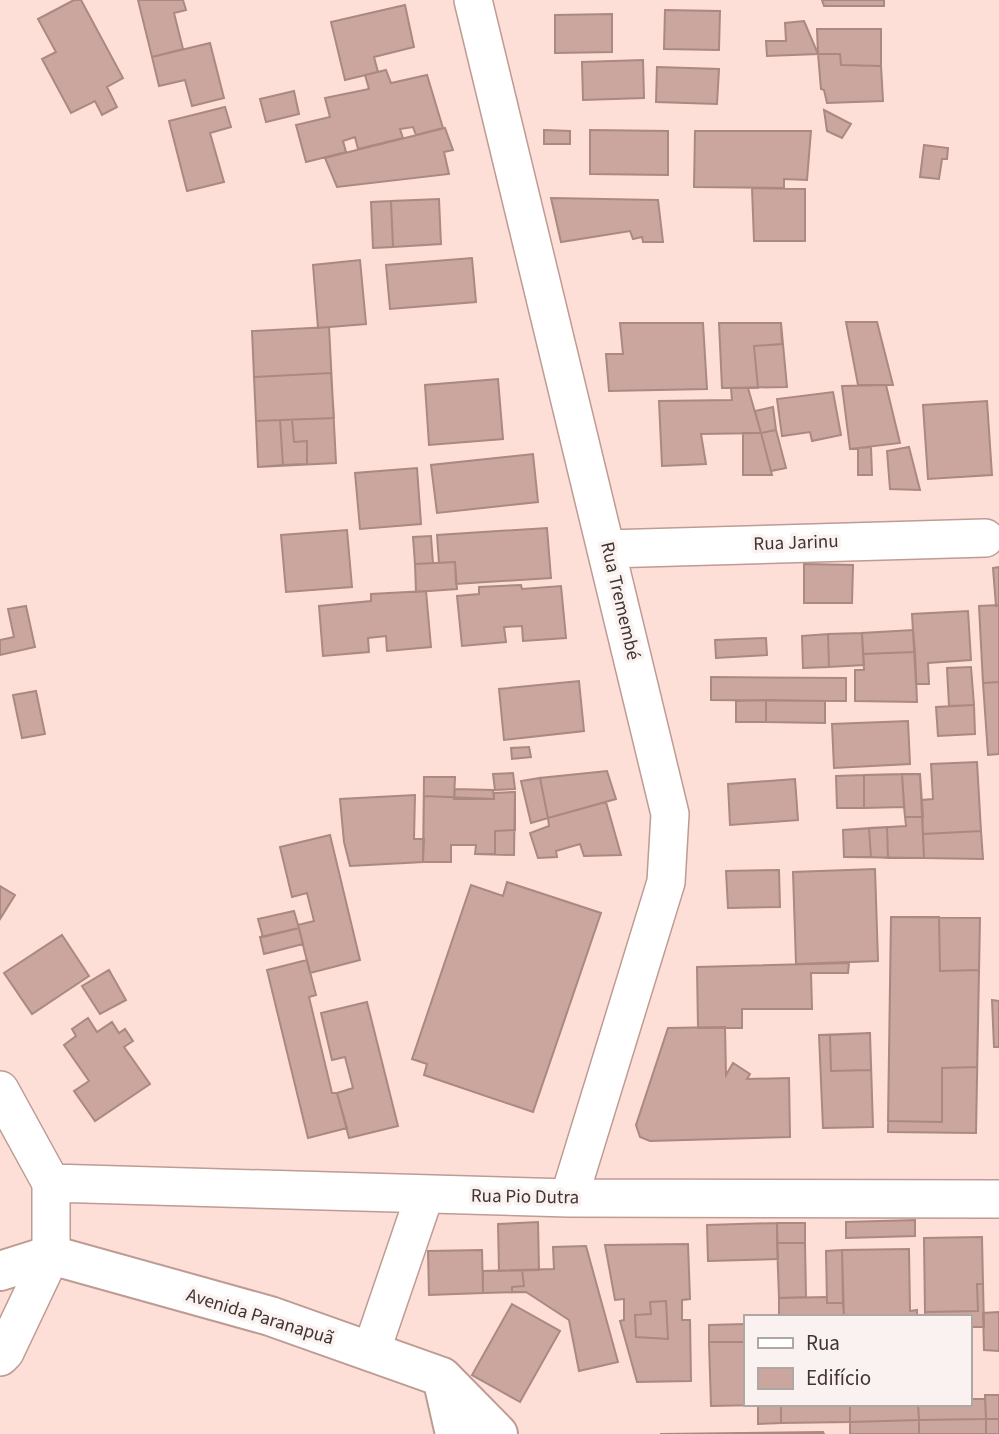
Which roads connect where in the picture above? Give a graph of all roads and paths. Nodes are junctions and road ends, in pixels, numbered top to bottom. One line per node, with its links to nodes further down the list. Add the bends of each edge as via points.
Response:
1 (473, 0): 3 (street, Rua Tremembé)
2 (985, 538): 3 (street, Rua Jarinu)
3 (607, 549): 7 (street, Rua Tremembé, via 670,814 667,869)
4 (0, 1090): 5 (street)
5 (51, 1183): 6 (street, Rua Pio Dutra); 9 (street)
6 (425, 1194): 7 (street, Rua Pio Dutra); 11 (street)
7 (569, 1198): 8 (street, Rua Pio Dutra)
8 (999, 1199)
9 (51, 1255): 10 (street); 11 (street, Avenida Paranapuã, via 270,1316); 12 (street)
10 (0, 1271)
11 (371, 1352): 13 (street, Avenida Paranapuã)
12 (0, 1357)
13 (442, 1377): 14 (street); 15 (street, Avenida Paranapuã)
14 (455, 1434)
15 (498, 1434)

